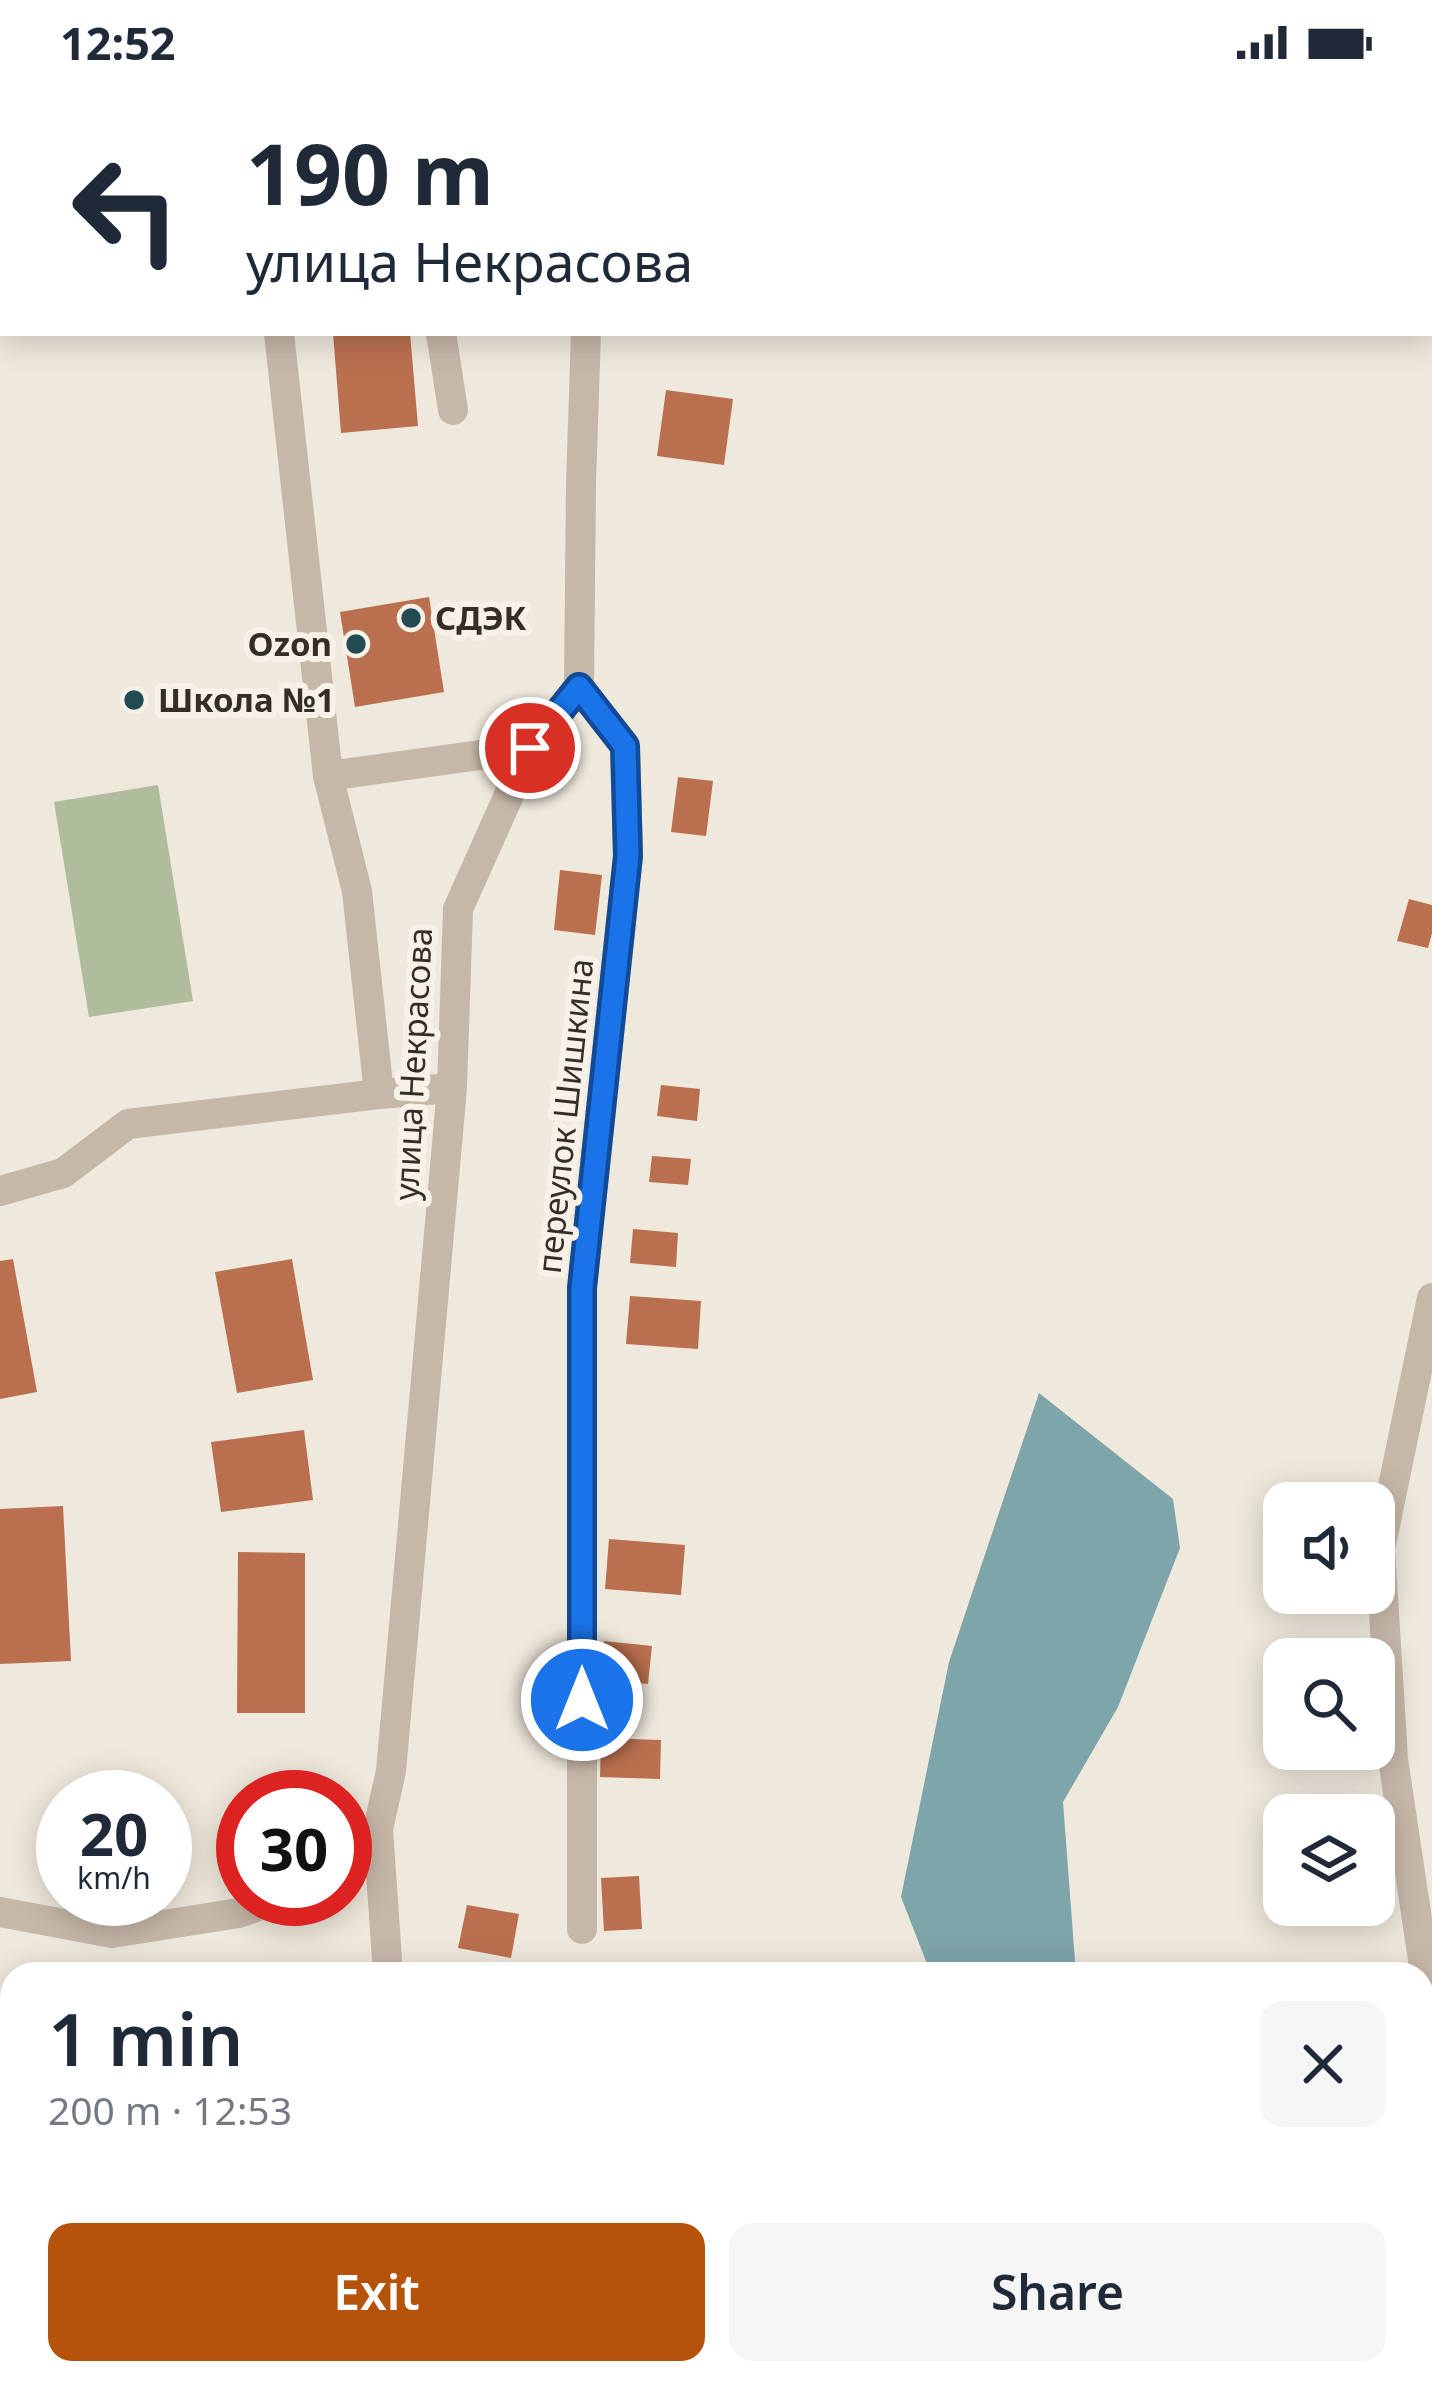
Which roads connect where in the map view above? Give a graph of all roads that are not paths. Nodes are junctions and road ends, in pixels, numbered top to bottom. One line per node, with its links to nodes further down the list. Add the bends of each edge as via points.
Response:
1 (279, 336): 7 (street)
2 (442, 336): 4 (street)
3 (586, 336): 5 (street)
4 (453, 410)
5 (579, 687): 6 (street, улица Некрасова); 16 (street, переулок Шишкина, via 625,746 628,856 582,1288)
6 (530, 748): 7 (street); 8 (street, улица Некрасова, via 458,909)
7 (328, 776): 9 (street, via 357,891)
8 (452, 1088): 9 (street); 12 (street, улица Некрасова, via 392,1771)
9 (379, 1094): 10 (street, via 128,1124 63,1173)
10 (0, 1191)
11 (1432, 1298): 18 (street, via 1380,1549 1393,1759)
12 (378, 1828): 13 (street); 17 (street, улица Некрасова)
13 (372, 1834)
14 (0, 1912): 15 (street, via 112,1933)
15 (216, 1917)
16 (582, 1929)
17 (387, 1962)
18 (1423, 1962)

